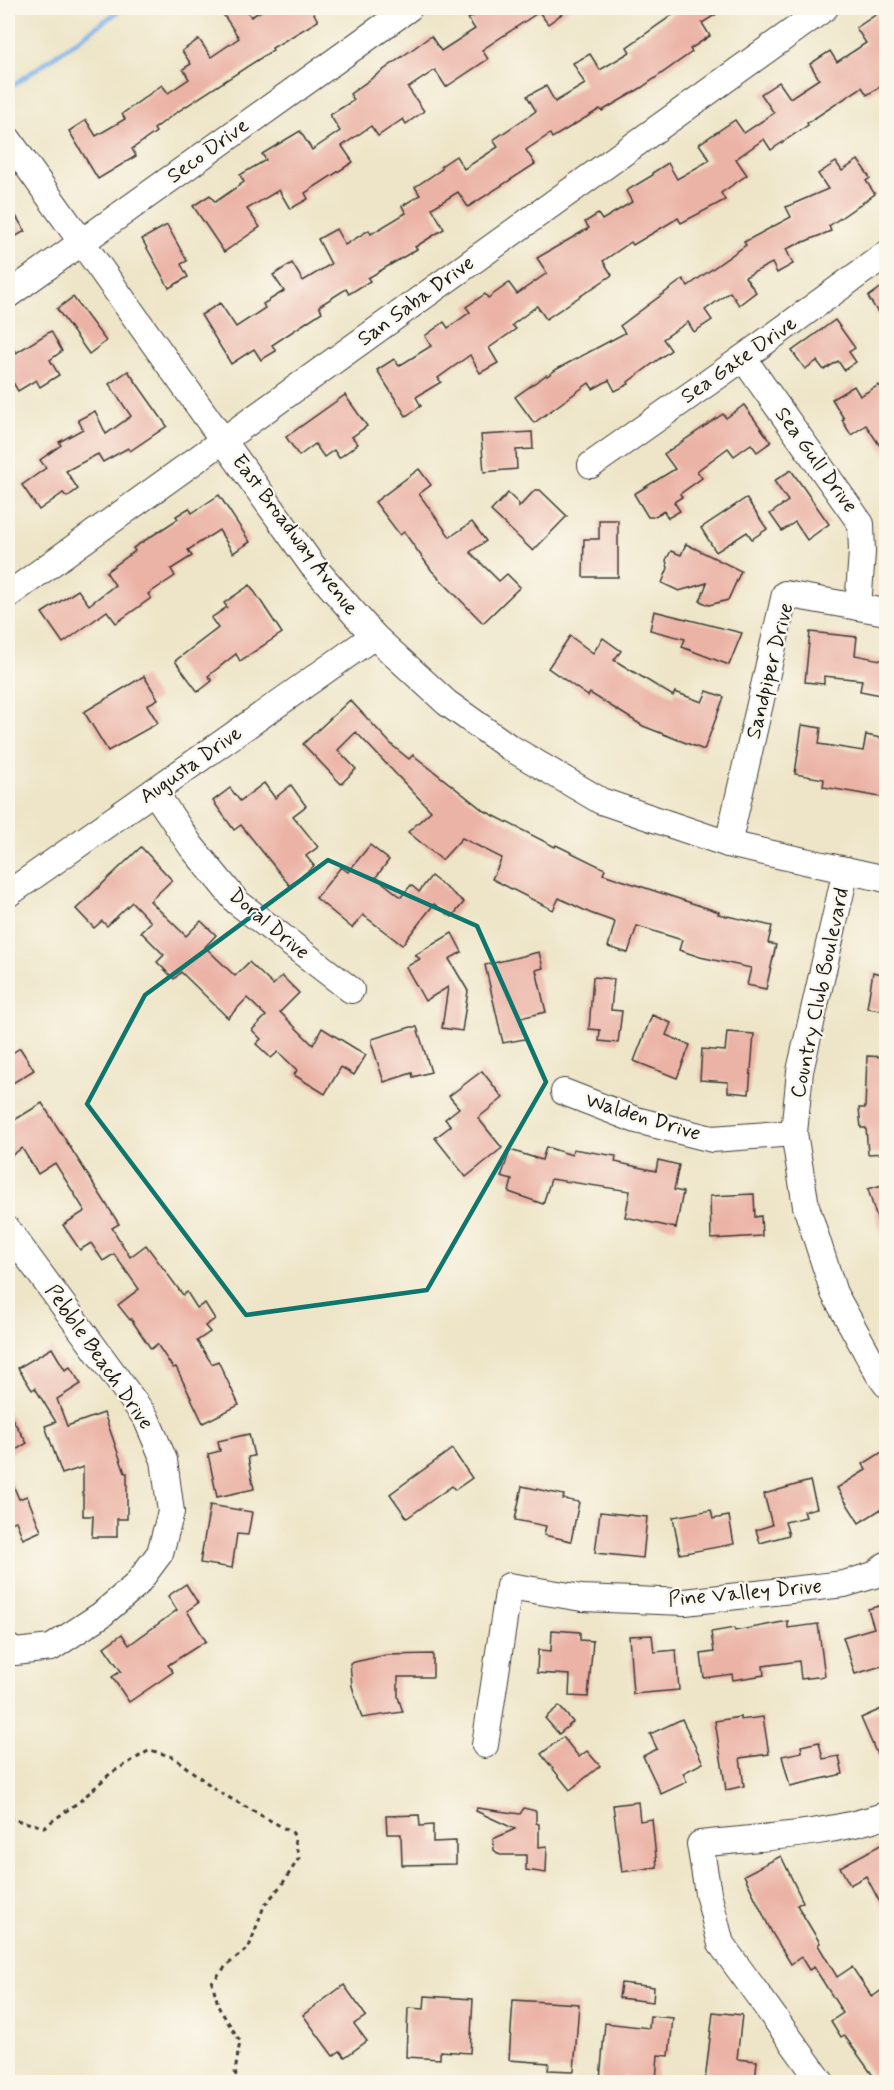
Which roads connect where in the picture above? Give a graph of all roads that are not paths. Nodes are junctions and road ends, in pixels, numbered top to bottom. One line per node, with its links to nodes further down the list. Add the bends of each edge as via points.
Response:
1 (408, 8): 4 (street, Seco Drive)
2 (825, 8): 8 (street, San Saba Drive)
3 (8, 139): 4 (street, East Broadway Avenue)
4 (82, 241): 6 (street, Seco Drive); 8 (street, East Broadway Avenue)
5 (886, 254): 7 (street, Sea Gate Drive)
6 (8, 295)
7 (743, 358): 9 (street, Sea Gate Drive); 11 (street, Sea Gull Drive, via 861,524)
8 (223, 440): 10 (street, San Saba Drive); 13 (street, East Broadway Avenue, via 312,565)
9 (591, 465)
10 (8, 595)
11 (858, 607): 12 (street, Sandpiper Drive); 15 (street, Sandpiper Drive, via 785,594)
12 (886, 612)
13 (374, 636): 14 (street, Augusta Drive); 15 (street, East Broadway Avenue, via 447,703 509,747 601,801)
14 (154, 791): 18 (street, Augusta Drive); 19 (street, Doral Drive, via 190,846 237,902)
15 (728, 844): 16 (street, East Broadway Avenue)
16 (846, 870): 17 (street, East Broadway Avenue); 21 (street, Country Club Boulevard, via 800,1071)
17 (886, 879)
18 (8, 894)
19 (351, 990)
20 (564, 1092): 21 (street, Walden Drive, via 636,1120 712,1139)
21 (794, 1133): 23 (street, Country Club Boulevard, via 807,1206 834,1293)
22 (8, 1230): 25 (street, Pebble Beach Drive, via 146,1418 164,1460 171,1512 160,1553 136,1585 101,1615 51,1648 15,1652)
23 (886, 1384)
24 (886, 1565): 26 (street, Pine Valley Drive, via 874,1575 844,1584 685,1602 582,1598 509,1586)
25 (8, 1647)
26 (485, 1745)
27 (886, 1815): 28 (street, via 859,1824 795,1834 700,1844 721,1944)
28 (821, 2082)

